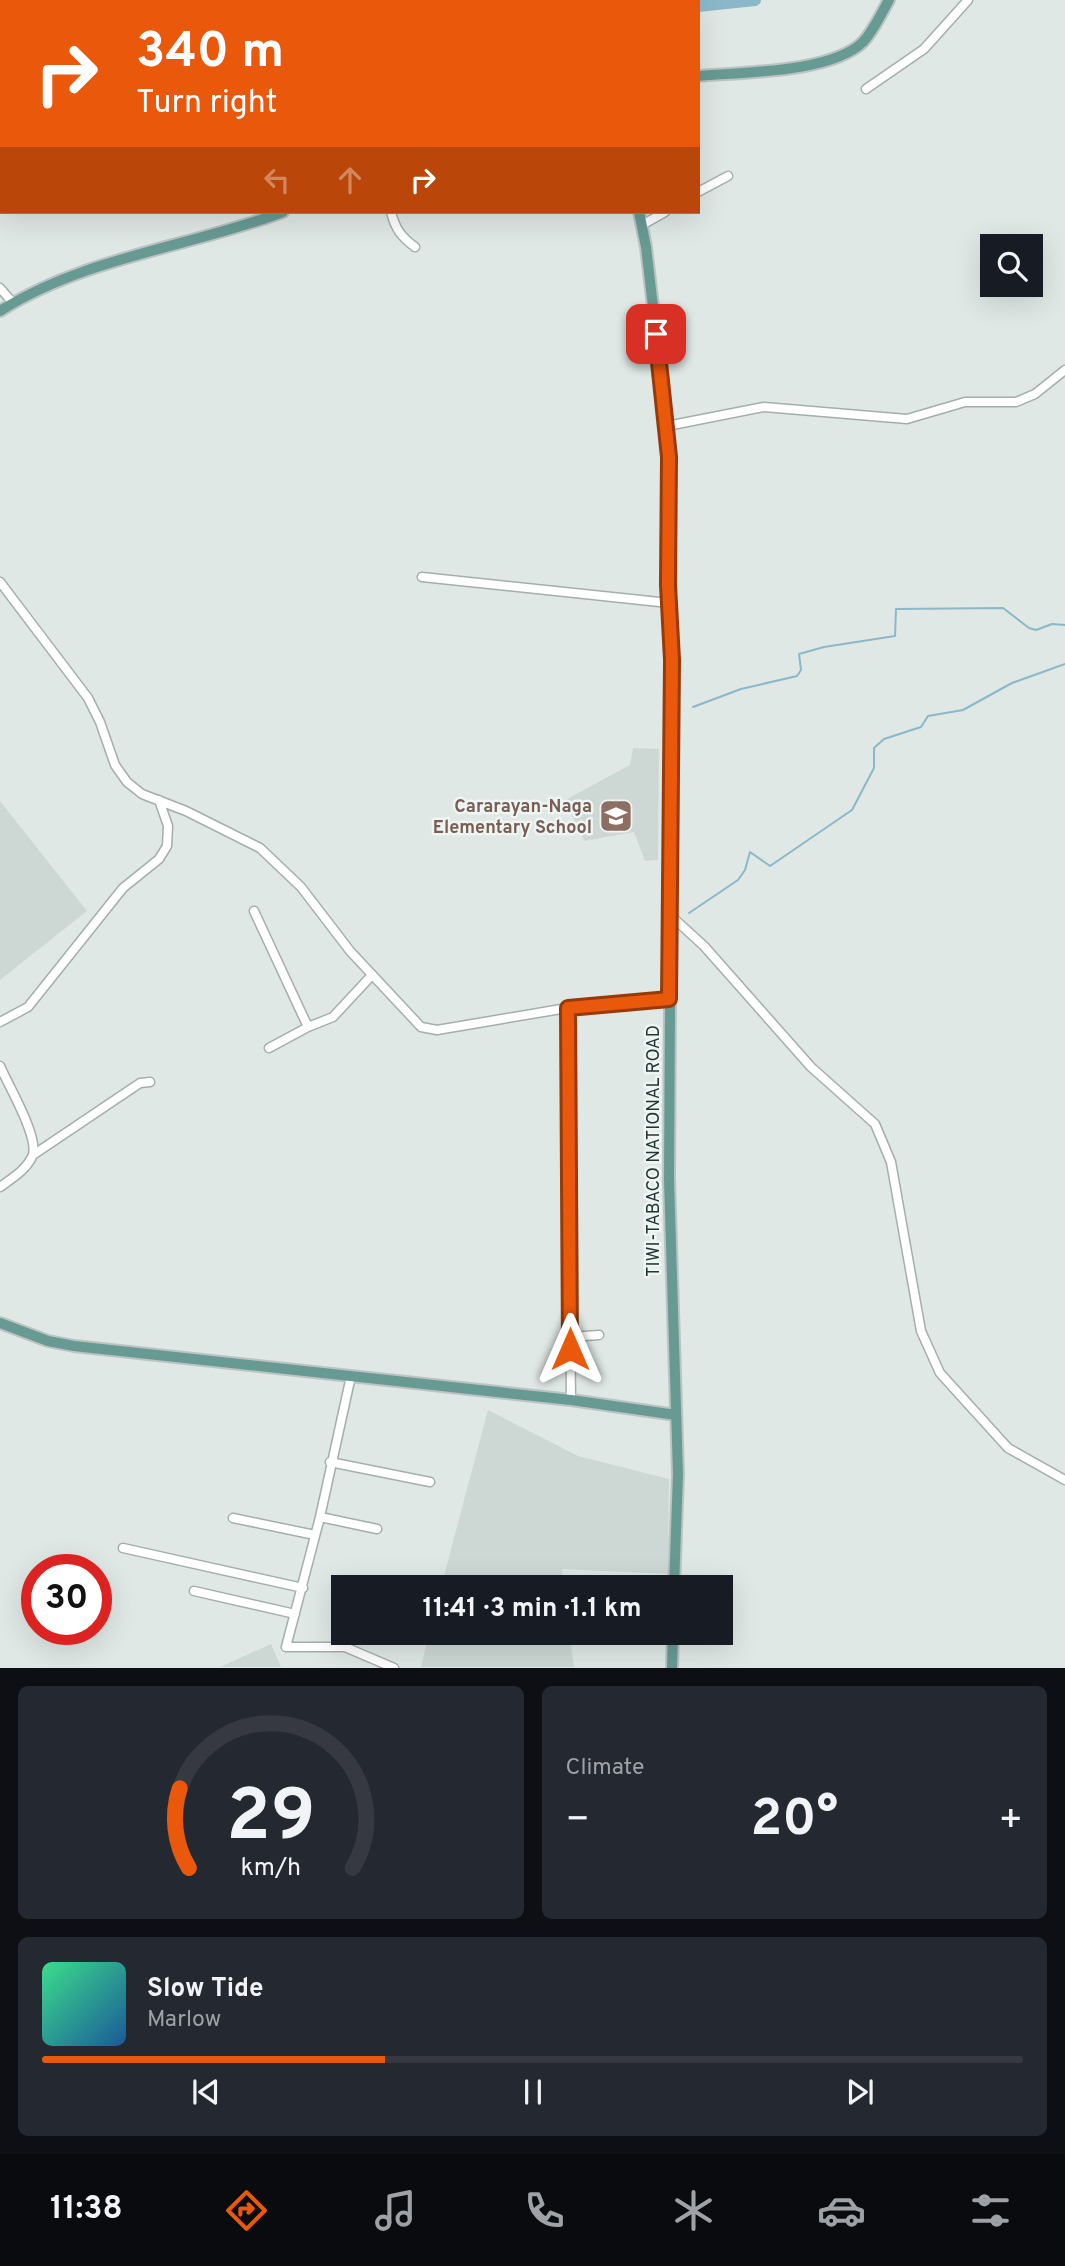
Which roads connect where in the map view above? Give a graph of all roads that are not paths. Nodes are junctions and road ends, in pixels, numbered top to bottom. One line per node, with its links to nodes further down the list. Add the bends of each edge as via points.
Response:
1 (889, 0): 3 (main road, via 864,41 839,57)
2 (968, 0): 4 (street, via 924,49)
3 (700, 76)
4 (866, 89)
5 (728, 176): 6 (street)
6 (700, 191)
7 (277, 214): 14 (main road, via 88,270)
8 (392, 214): 12 (street, via 398,231)
9 (639, 214): 11 (main road, TIWI-TABACO NATIONAL ROAD)
10 (661, 214): 11 (street)
11 (642, 225): 17 (main road, TIWI-TABACO NATIONAL ROAD)
12 (415, 247)
13 (0, 288): 14 (street)
14 (13, 303): 15 (main road)
15 (0, 311)
16 (1065, 370): 17 (street, via 1035,394 1016,402 965,401 907,419 764,407)
17 (667, 426): 20 (main road, TIWI-TABACO NATIONAL ROAD)
18 (422, 577): 20 (street)
19 (0, 582): 21 (street, via 88,698 115,765 127,782)
20 (669, 603): 23 (main road, TIWI-TABACO NATIONAL ROAD)
21 (159, 800): 24 (street, via 261,848 296,881); 27 (street, via 168,826 167,846 159,859 123,888 28,1007)
22 (254, 911): 28 (street)
23 (670, 915): 25 (main road, TIWI-TABACO NATIONAL ROAD); 41 (street, via 704,946 811,1067 875,1125 891,1161 920,1331 940,1373 1008,1448)
24 (372, 975): 26 (street, via 421,1027 429,1029); 28 (street, via 332,1017)
25 (669, 999): 26 (street); 39 (main road, TIWI-TABACO NATIONAL ROAD)
26 (568, 1008): 36 (street)
27 (0, 1023)
28 (308, 1027): 29 (street)
29 (269, 1048)
30 (0, 1066): 32 (street, via 31,1133)
31 (150, 1082): 32 (street, via 139,1083)
32 (33, 1155): 33 (street, via 22,1171)
33 (0, 1187)
34 (0, 1323): 37 (main road, via 74,1346)
35 (599, 1335): 36 (street)
36 (570, 1337): 38 (street)
37 (351, 1376): 38 (main road); 40 (street)
38 (571, 1400): 39 (main road)
39 (676, 1415): 48 (main road, TIWI-TABACO NATIONAL ROAD)
40 (330, 1462): 42 (street); 43 (street)
41 (1065, 1480)
42 (430, 1482)
43 (320, 1517): 45 (street); 46 (street)
44 (233, 1518): 46 (street)
45 (377, 1529)
46 (315, 1535): 49 (street)
47 (123, 1548): 49 (street)
48 (674, 1575)
49 (303, 1588): 51 (street)
50 (194, 1591): 51 (street)
51 (295, 1614): 53 (street, via 286,1647 345,1647)
52 (673, 1645): 54 (main road)
53 (394, 1668)
54 (672, 1668)

